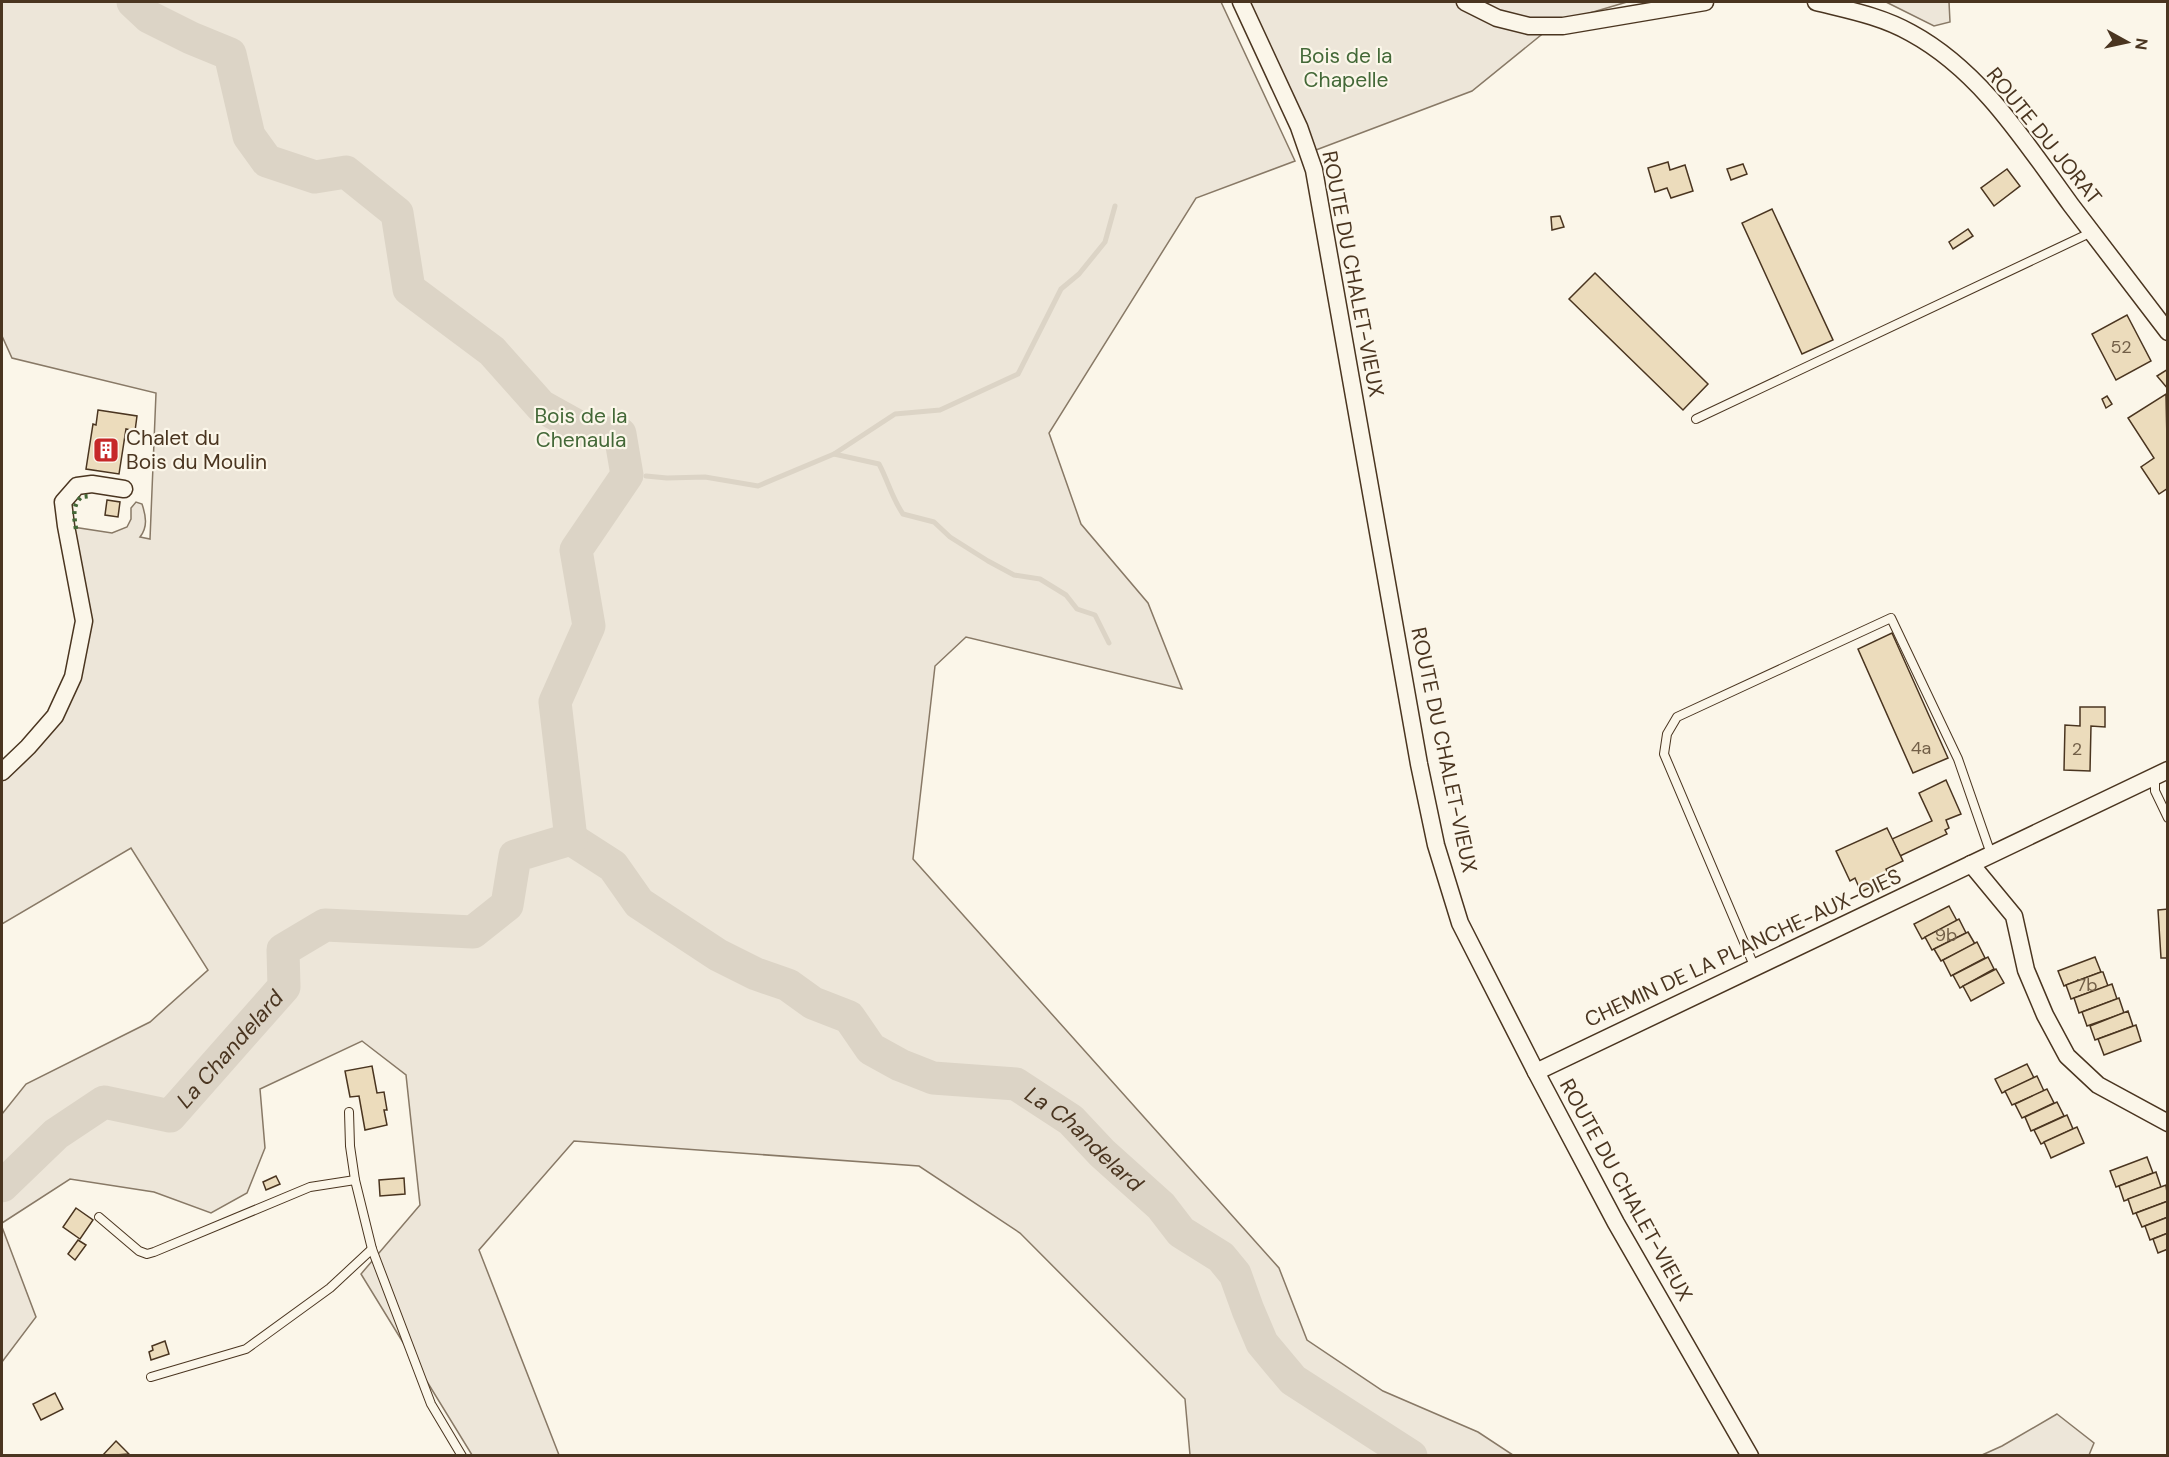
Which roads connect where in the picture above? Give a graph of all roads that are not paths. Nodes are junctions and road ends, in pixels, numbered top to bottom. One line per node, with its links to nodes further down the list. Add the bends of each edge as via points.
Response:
1 (1241, 2): 15 (street, ROUTE DU CHALET-VIEUX, via 1299,127 1314,170 1436,845 1460,923)
2 (1465, 2): 3 (street, via 1497,18 1529,26 1563,26)
3 (1705, 2)
4 (1816, 2): 5 (street, ROUTE DU JORAT, via 1872,16 1944,54 2017,131)
5 (2092, 232): 6 (street, ROUTE DU JORAT); 7 (lane)
6 (2168, 332)
7 (1696, 419)
8 (124, 489): 9 (street, via 77,486 63,502 84,621 73,677 55,716)
9 (2, 772)
10 (2161, 772): 11 (lane, via 2155,791); 12 (street, CHEMIN DE LA PLANCHE-AUX-OIES)
11 (2168, 818)
12 (1992, 854): 13 (street, CHEMIN DE LA PLANCHE-AUX-OIES); 14 (lane, via 1958,759 1891,618 1677,717 1667,734 1664,754)
13 (1971, 864): 14 (street, CHEMIN DE LA PLANCHE-AUX-OIES); 17 (street, via 2014,916 2026,970 2067,1056 2098,1084)
14 (1755, 968): 15 (street, CHEMIN DE LA PLANCHE-AUX-OIES)
15 (1536, 1072): 23 (street, ROUTE DU CHALET-VIEUX, via 1616,1223)
16 (349, 1112): 18 (lane)
17 (2168, 1123)
18 (355, 1180): 19 (lane, via 310,1186 147,1254); 20 (lane)
19 (99, 1217)
20 (372, 1249): 21 (lane, via 330,1288 246,1349); 22 (lane, via 430,1404)
21 (151, 1377)
22 (462, 1455)
23 (1750, 1455)

